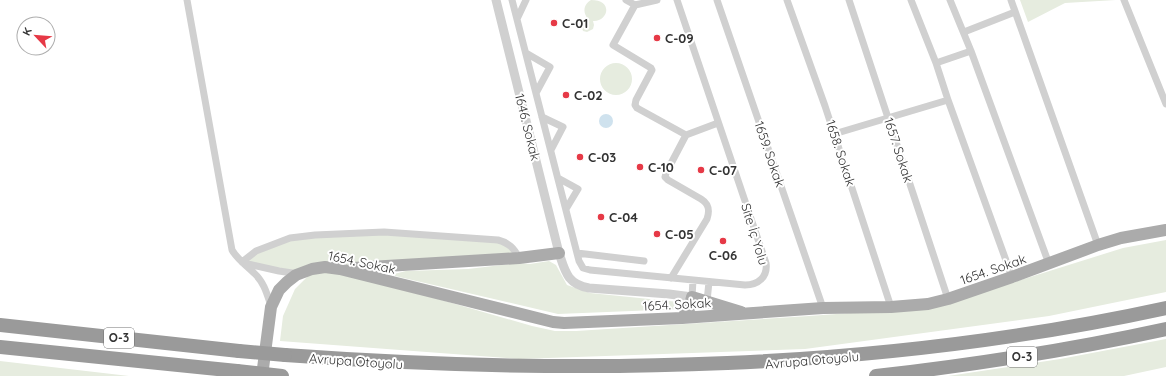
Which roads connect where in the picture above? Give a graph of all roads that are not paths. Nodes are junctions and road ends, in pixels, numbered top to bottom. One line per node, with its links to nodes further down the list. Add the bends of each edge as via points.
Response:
1 (187, 0): 38 (street, via 231,245 234,254)
2 (496, 0): 36 (street, 1646. Sokak)
3 (512, 0): 17 (street, Site İç Yolu)
4 (526, 0): 17 (street)
5 (626, 0): 15 (street)
6 (656, 0): 15 (street)
7 (677, 0): 27 (street, Site İç Yolu)
8 (717, 0): 52 (street, 1659. Sokak)
9 (787, 0): 28 (street, 1658. Sokak)
10 (849, 0): 26 (street, 1657. Sokak)
11 (911, 0): 21 (street)
12 (950, 0): 18 (street)
13 (1011, 0): 16 (street)
14 (1124, 0): 24 (street)
15 (635, 5): 29 (street, via 613,44 652,69 635,105)
16 (1015, 12): 18 (street); 34 (street)
17 (517, 19): 20 (street, Site İç Yolu)
18 (964, 32): 19 (street)
19 (972, 51): 21 (street); 40 (street)
20 (526, 53): 22 (street, Site İç Yolu); 22 (street, via 550,67)
21 (936, 63): 23 (street)
22 (536, 93): 25 (street, Site İç Yolu)
23 (948, 100): 26 (street); 43 (street)
24 (1166, 104)
25 (542, 117): 30 (street, Site İç Yolu); 30 (street, via 563,127)
26 (889, 117): 28 (street); 48 (street, 1657. Sokak)
27 (718, 123): 29 (street); 46 (street, Site İç Yolu, via 767,266 764,277 752,285)
28 (834, 134): 51 (street, 1658. Sokak)
29 (686, 135): 44 (street, via 665,177 704,201 709,211 707,219)
30 (551, 150): 31 (street, Site İç Yolu)
31 (558, 178): 32 (street, Site İç Yolu); 32 (street, via 578,189)
32 (566, 209): 35 (street, Site İç Yolu)
33 (1166, 230): 34 (main road, 1654. Sokak)
34 (1098, 245): 40 (main road, 1654. Sokak)
35 (577, 253): 39 (street); 44 (street, Site İç Yolu, via 586,270)
36 (559, 254): 37 (main road); 47 (street, 1646. Sokak, via 567,275 579,286)
37 (519, 258): 38 (street, via 511,245 498,240 384,232 334,233 290,238 256,251); 41 (main road)
38 (242, 262): 42 (street); 50 (street, via 262,282)
39 (644, 262)
40 (1049, 264): 43 (main road, 1654. Sokak)
41 (340, 269): 42 (main road, 1654. Sokak, via 321,267); 55 (main road, 1654. Sokak, via 553,322)
42 (299, 274): 50 (main road, 1654. Sokak, via 281,288)
43 (1012, 277): 48 (main road, 1654. Sokak)
44 (671, 278): 45 (street, Site İç Yolu)
45 (693, 280): 46 (street, Site İç Yolu); 47 (street)
46 (709, 282): 49 (street)
47 (692, 297): 49 (main road); 55 (main road, via 689,309)
48 (948, 299): 51 (main road, 1654. Sokak, via 928,304)
49 (707, 301): 54 (main road)
50 (271, 306): 59 (main road, 1654. Sokak)
51 (891, 307): 52 (main road, 1654. Sokak)
52 (823, 308): 54 (main road, 1654. Sokak)
53 (1166, 308): 56 (highway, Avrupa Otoyolu / O-3, bridge, via 1091,324 922,350 758,365 598,371 447,367 284,355)
54 (748, 314): 55 (main road, 1654. Sokak)
55 (682, 318)
56 (0, 325)
57 (1166, 330): 61 (highway, O-3, via 1008,359)
58 (0, 347): 60 (highway, O-3, bridge)
59 (262, 376)
60 (282, 376)
61 (876, 376)

